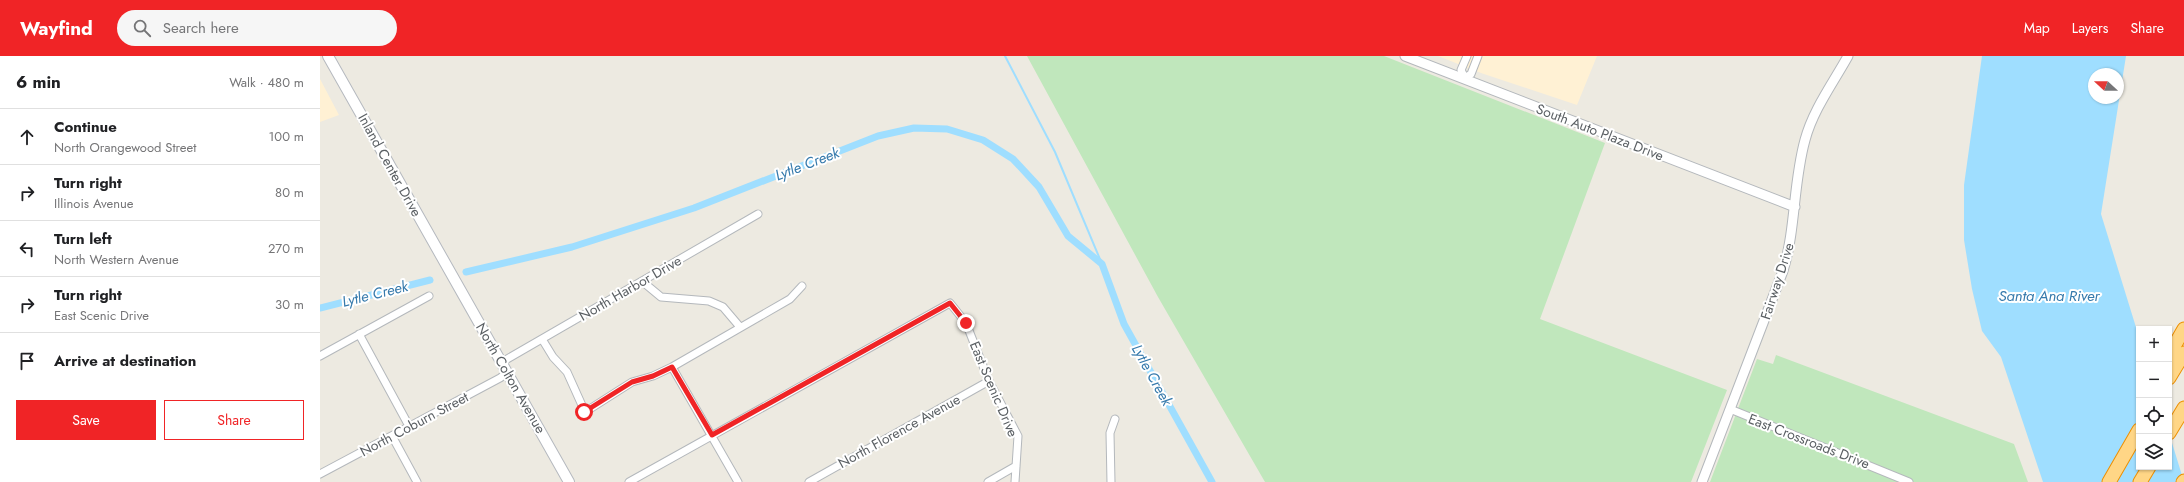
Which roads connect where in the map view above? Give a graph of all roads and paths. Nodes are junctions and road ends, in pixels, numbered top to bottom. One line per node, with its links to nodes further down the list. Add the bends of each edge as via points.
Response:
1 (328, 56): 9 (main road, Inland Center Drive)
2 (1405, 56): 6 (street, South Auto Plaza Drive)
3 (1467, 56): 6 (street, via 1462,70)
4 (1478, 56): 6 (street, via 1471,74)
5 (1848, 56): 7 (street, Fairway Drive, via 1820,105 1806,138 1798,172)
6 (1465, 78): 7 (street, South Auto Plaza Drive)
7 (1795, 207): 25 (street, Fairway Drive, via 1790,246 1783,271)
8 (758, 214): 10 (street, North Harbor Drive)
9 (452, 274): 20 (main road, North Colton Avenue)
10 (643, 282): 13 (street, via 661,297 709,301 723,307); 16 (street, North Harbor Drive)
11 (802, 286): 13 (street, via 790,299)
12 (429, 296): 15 (street)
13 (740, 327): 21 (street)
14 (2184, 329): 17 (highway)
15 (359, 334): 19 (street); 28 (street)
16 (542, 339): 20 (street, North Harbor Drive); 21 (street, via 553,357 567,372 584,412 632,382)
17 (2172, 351)
18 (2184, 353): 23 (highway)
19 (320, 356)
20 (502, 362): 22 (main road, North Colton Avenue)
21 (672, 367): 31 (street)
22 (507, 372): 28 (street, North Coburn Street); 37 (main road, North Colton Avenue)
23 (2172, 373)
24 (989, 381): 31 (street, East Scenic Drive, via 966,323 950,303); 33 (street, East Scenic Drive, via 1018,436); 40 (street, North Florence Avenue)
25 (1730, 409): 44 (street, Fairway Drive); 45 (street, East Crossroads Drive)
26 (2182, 410): 29 (highway)
27 (1115, 419): 43 (street, via 1110,433)
28 (409, 426): 32 (street, North Coburn Street)
29 (2172, 428)
30 (2137, 434): 46 (highway)
31 (712, 435): 38 (street); 39 (street)
32 (392, 436): 35 (street, North Coburn Street); 36 (street)
33 (1016, 466): 41 (street); 42 (street, East Scenic Drive)
34 (2146, 470): 47 (highway)
35 (320, 474)
36 (417, 482)
37 (569, 482)
38 (629, 482)
39 (738, 482)
40 (809, 482)
41 (988, 482)
42 (1015, 482)
43 (1111, 482)
44 (1702, 482)
45 (1909, 482)
46 (2109, 482)
47 (2140, 482)

